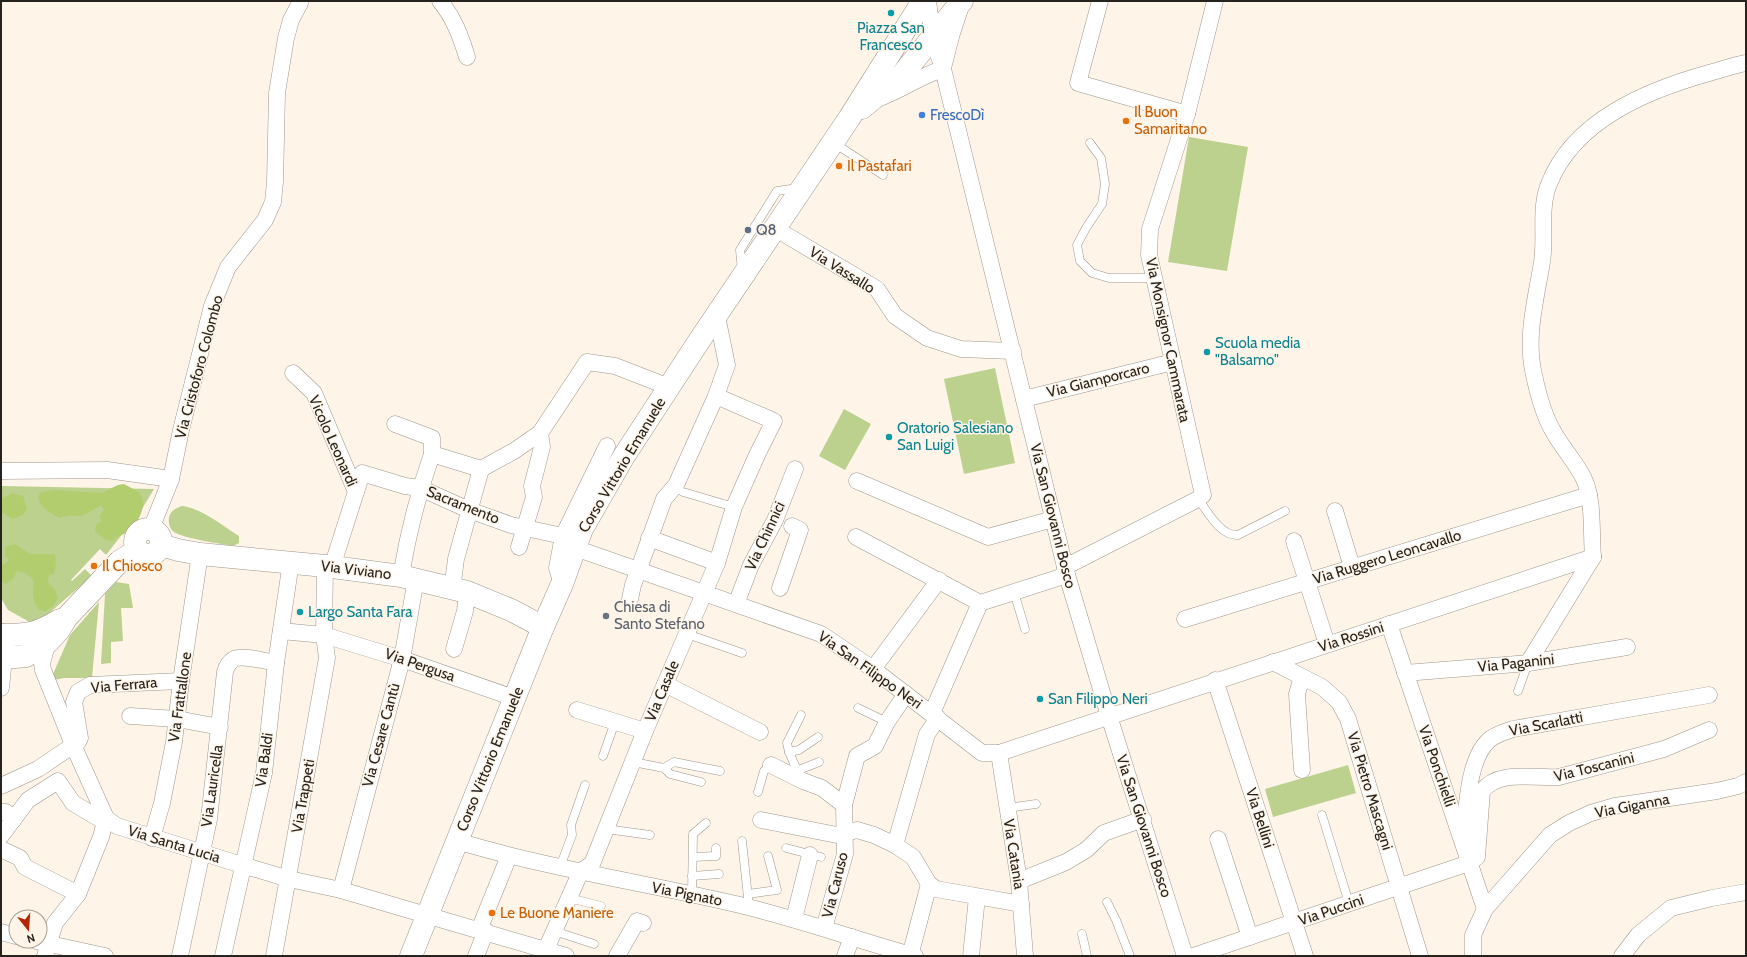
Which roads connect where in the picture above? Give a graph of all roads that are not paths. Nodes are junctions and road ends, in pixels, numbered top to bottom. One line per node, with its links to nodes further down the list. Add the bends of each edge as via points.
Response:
1 (440, 1): 9 (street, via 460,33)
2 (923, 1): 14 (main road, Corso Vittorio Emanuele)
3 (928, 1): 8 (street, Via San Giovanni Bosco)
4 (963, 1): 8 (main road); 11 (street)
5 (1100, 1): 13 (street, via 1078,83)
6 (1215, 1): 13 (street, Via Monsignor Cammarata)
7 (301, 2): 37 (street, Via Cristoforo Colombo, via 291,20 286,38 278,93 273,202 265,220 228,267 212,306)
8 (933, 38): 11 (street, Via San Giovanni Bosco); 12 (main road, via 902,75)
9 (467, 57)
10 (1746, 63): 42 (street, via 1691,78 1621,107 1597,123 1567,152 1548,185 1542,260 1530,337 1533,372 1546,417 1584,479)
11 (943, 69): 12 (street); 23 (street, Via San Giovanni Bosco)
12 (872, 101): 14 (main road)
13 (1187, 114): 21 (street, Via Monsignor Cammarata, via 1150,229 1149,255)
14 (850, 118): 15 (main road, Corso Vittorio Emanuele)
15 (833, 143): 17 (lane); 18 (main road, Corso Vittorio Emanuele)
16 (1090, 143): 21 (lane, via 1101,158 1105,184 1102,204 1077,246 1080,261 1092,274 1109,278)
17 (883, 175)
18 (802, 187): 19 (main road, Corso Vittorio Emanuele); 20 (lane, via 777,191 740,250)
19 (776, 229): 20 (main road, Corso Vittorio Emanuele); 23 (street, Via Vassallo, via 877,289 895,316 927,338 961,349)
20 (743, 277): 22 (main road, Corso Vittorio Emanuele)
21 (1154, 278): 24 (street, Via Monsignor Cammarata)
22 (717, 316): 26 (main road, Corso Vittorio Emanuele); 27 (street, via 727,365)
23 (1013, 351): 28 (street, Via San Giovanni Bosco)
24 (1173, 362): 28 (street, Via Giamporcaro); 43 (street, Via Monsignor Cammarata)
25 (293, 373): 40 (street, Vicolo Leonardi, via 314,393)
26 (669, 387): 30 (street, via 615,366 587,362); 55 (main road, Corso Vittorio Emanuele, via 616,469 582,529)
27 (716, 396): 44 (street, Via Casale, via 774,421); 53 (street, via 676,485 664,499)
28 (1024, 399): 48 (street, Via San Giovanni Bosco)
29 (395, 424): 32 (street, via 432,438)
30 (540, 433): 33 (street); 50 (street, via 542,447 532,486 534,497)
31 (607, 446): 55 (street)
32 (432, 454): 33 (street); 39 (street, Via Cesare Cantù)
33 (481, 469): 45 (street)
34 (795, 469): 74 (street, Via Chinnici, via 775,520 751,564)
35 (1, 471): 37 (street, via 107,470)
36 (362, 473): 39 (street, Sacramento); 40 (street, Via Trappeti)
37 (171, 479): 51 (street, Via Cristoforo Colombo)
38 (857, 481): 48 (street, via 988,537)
39 (420, 488): 45 (street, Sacramento); 65 (street, Via Cesare Cantù)
40 (356, 492): 61 (street, Via Trappeti)
41 (683, 492): 44 (lane)
42 (1589, 495): 58 (street); 62 (street, Via Ruggero Leoncavallo)
43 (1200, 497): 46 (lane, via 1221,529 1231,535 1238,535); 64 (street)
44 (734, 507): 60 (street, Via Casale)
45 (469, 510): 50 (street, Sacramento); 69 (street, via 456,559)
46 (1285, 511)
47 (1335, 511): 62 (street)
48 (1053, 519): 64 (street, Via San Giovanni Bosco)
49 (792, 526): 68 (street, via 800,530)
50 (526, 529): 55 (street, Sacramento); 56 (street)
51 (156, 537): 57 (main road, Via Viviano, via 178,550); 75 (main road, via 156,552 145,555 138,550 120,561)
52 (856, 537): 66 (street)
53 (649, 538): 60 (street); 63 (street)
54 (1294, 541): 67 (street)
55 (569, 542): 63 (street, Via San Filippo Neri); 78 (main road, Corso Vittorio Emanuele, via 562,584)
56 (520, 547)
57 (200, 554): 59 (main road, Via Viviano); 98 (street, Via Frattallone)
58 (1593, 557): 77 (street, Via Rossini); 93 (street)
59 (291, 562): 61 (main road, Via Viviano); 80 (street, Via Baldi)
60 (717, 563): 71 (street, Via Casale)
61 (328, 566): 65 (main road, Via Viviano); 83 (street, Via Trappeti)
62 (1352, 567): 67 (street, Via Ruggero Leoncavallo)
63 (638, 571): 71 (street, Via San Filippo Neri); 72 (street)
64 (1066, 571): 70 (street); 110 (street, Via San Giovanni Bosco)
65 (408, 577): 69 (main road, Via Viviano); 90 (street, Via Cesare Cantù)
66 (939, 580): 73 (street); 94 (street)
67 (1307, 581): 76 (street, Via Ruggero Leoncavallo); 85 (street)
68 (780, 588)
69 (460, 591): 78 (main road, Via Viviano, via 511,610); 87 (street, via 465,611)
70 (1014, 592): 73 (street); 79 (lane)
71 (704, 594): 74 (street, Via San Filippo Neri); 81 (street, Via Casale)
72 (630, 599)
73 (980, 603): 109 (street)
74 (736, 604): 94 (street, Via San Filippo Neri, via 821,634)
75 (67, 617): 82 (main road, via 29,635); 84 (main road)
76 (1185, 619)
77 (1389, 624): 85 (street, Via Rossini); 95 (street, Via Ponchielli)
78 (543, 626): 104 (main road, Corso Vittorio Emanuele)
79 (1026, 629)
80 (281, 631): 83 (street, Via Pergusa); 92 (street, Via Baldi)
81 (687, 634): 88 (lane); 99 (street, Via Casale)
82 (1, 635): 89 (main road)
83 (324, 635): 90 (street, Via Pergusa); 168 (street, Via Trappeti, via 327,658)
84 (48, 642): 89 (main road, via 26,656); 119 (street, via 42,670)
85 (1327, 644): 91 (street, Via Rossini)
86 (1626, 647): 93 (street, Via Paganini)
87 (454, 649)
88 (742, 653)
89 (4, 658): 100 (street)
90 (402, 659): 104 (street, Via Pergusa); 172 (street, Via Cesare Cantù)
91 (1273, 662): 96 (street, Via Pietro Mascagni); 97 (street, Via Rossini)
92 (276, 663): 114 (street, Via Lauricella, via 244,658 234,659 227,666); 163 (street, Via Baldi, via 264,773)
93 (1528, 663): 95 (street, Via Paganini); 101 (lane)
94 (873, 669): 102 (street, Via San Filippo Neri)
95 (1405, 673): 152 (street, Via Ponchielli)
96 (1302, 677): 127 (street, via 1297,694); 171 (street, Via Pietro Mascagni, via 1322,688 1339,702 1348,718)
97 (1215, 680): 110 (street, Via Rossini); 186 (street, Via Bellini)
98 (181, 681): 111 (street, Via Frattallone); 119 (street, Via Ferrara, via 98,684 83,688 75,696 74,702 80,738)
99 (665, 684): 116 (street, Via Casale); 117 (street)
100 (1, 688)
101 (1518, 691)
102 (906, 694): 109 (street, Via San Filippo Neri); 113 (street, Via Caruso)
103 (1709, 695): 152 (street, Via Scarlatti, via 1513,729 1498,734 1488,741 1475,759)
104 (514, 698): 150 (main road, Corso Vittorio Emanuele)
105 (858, 708): 113 (lane)
106 (577, 710): 112 (street)
107 (801, 715): 120 (lane, via 787,743)
108 (130, 716): 111 (street, Via Ferrara)
109 (935, 716): 121 (street, Via San Filippo Neri, via 982,753); 153 (street, via 927,734)
110 (1109, 716): 121 (street, Via San Filippo Neri); 142 (street, Via San Giovanni Bosco)
111 (177, 719): 114 (street, Via Ferrara); 148 (street, Via Frattallone, via 162,803)
112 (615, 722): 116 (street); 122 (lane)
113 (887, 722): 136 (street, Via Caruso, via 875,746 857,756)
114 (220, 727): 157 (street, Via Lauricella, via 209,819)
115 (1709, 730): 162 (street, Via Toscanini, via 1664,748 1559,777 1507,777 1487,785 1482,791 1476,857)
116 (645, 731): 123 (street, Via Casale)
117 (760, 732)
118 (818, 737): 120 (lane, via 799,750)
119 (74, 747): 133 (street, via 38,770); 140 (street)
120 (789, 752): 129 (lane)
121 (999, 752): 137 (street, Via Catania)
122 (603, 756)
123 (633, 762): 126 (lane); 144 (street, Via Casale)
124 (819, 762): 129 (lane)
125 (771, 765): 129 (street); 134 (lane, via 764,771)
126 (664, 768): 128 (lane, via 674,762); 130 (lane, via 670,774)
127 (1302, 770)
128 (720, 771)
129 (800, 776): 136 (street, via 822,788)
130 (701, 782)
131 (1746, 782): 183 (street, Via Giganna, via 1717,791 1615,806 1569,823 1550,835)
132 (586, 785): 164 (lane, via 571,825 572,835)
133 (1, 786)
134 (758, 792)
135 (1036, 804): 137 (lane)
136 (844, 805): 145 (street, Via Caruso)
137 (1007, 808): 169 (street, Via Catania)
138 (1322, 815): 180 (lane)
139 (7, 816): 140 (street, Via Santa Lucia, via 58,781 73,803); 147 (street)
140 (106, 820): 148 (street, Via Santa Lucia); 174 (street)
141 (761, 820): 145 (street, via 837,835)
142 (1143, 820): 169 (street, via 1104,833 1086,850 1066,862); 212 (street, Via San Giovanni Bosco)
143 (706, 823): 161 (lane, via 693,834)
144 (606, 829): 146 (lane); 165 (street, Via Casale, via 592,864)
145 (851, 832): 153 (street, via 874,834); 188 (street, Via Caruso)
146 (650, 835)
147 (1, 836)
148 (152, 838): 157 (street, Via Santa Lucia)
149 (1218, 839): 194 (street)
150 (457, 841): 158 (street, Via Pignato); 184 (main road, Corso Vittorio Emanuele)
151 (742, 841): 178 (lane)
152 (1463, 841): 162 (street, Via Ponchielli)
153 (895, 845): 170 (street, via 913,857)
154 (716, 848): 161 (lane, via 716,856)
155 (786, 848): 160 (lane)
156 (1, 849): 174 (street, via 20,858 25,867)
157 (202, 852): 163 (street, Via Santa Lucia); 199 (street, Via Lauricella)
158 (509, 856): 164 (street, Via Pignato); 189 (street)
159 (768, 856): 178 (lane, via 777,890)
160 (816, 856): 185 (street)
161 (692, 857): 167 (lane)
162 (1469, 863): 171 (street, Via Puccini); 183 (street, Via Ponchielli)
163 (244, 866): 168 (street, Via Santa Lucia); 200 (street, Via Baldi)
164 (560, 867): 165 (street, Via Pignato)
165 (581, 871): 175 (street, Via Pignato); 177 (street, Via Casale)
166 (719, 874): 167 (lane)
167 (692, 876): 175 (lane)
168 (289, 878): 172 (street, Via Santa Lucia); 201 (street, Via Trappeti)
169 (1019, 882): 181 (street, Via Catania)
170 (930, 884): 176 (street, via 936,889); 207 (street)
171 (1399, 887): 180 (street, Via Puccini); 215 (street, Via Pietro Mascagni)
172 (341, 890): 184 (street, Via Santa Lucia)
173 (1746, 892): 217 (street, via 1671,908 1638,935)
174 (78, 894): 192 (street, via 55,923)
175 (692, 894): 178 (street, Via Pignato)
176 (977, 897): 181 (street); 208 (street)
177 (569, 898): 182 (lane); 190 (street, Via Casale)
178 (748, 901): 185 (street, Via Pignato)
179 (1107, 902): 211 (lane)
180 (1349, 903): 186 (street, Via Puccini)
181 (1021, 904): 209 (street, Via Catania)
182 (601, 906)
183 (1485, 909): 216 (street, Via Giganna, via 1473,936)
184 (427, 916): 189 (street, Via Santa Lucia); 202 (main road, Corso Vittorio Emanuele)
185 (794, 919): 188 (street, Via Pignato)
186 (1294, 922): 194 (street, Via Puccini); 214 (street, Via Bellini)
187 (643, 923): 205 (street, via 637,921)
188 (824, 928): 193 (street, Via Pignato)
189 (482, 930): 197 (street, Via Santa Lucia); 203 (street)
190 (554, 931): 195 (lane); 197 (street, Via Casale)
191 (1082, 934): 210 (lane)
192 (48, 937)
193 (852, 937): 206 (street); 207 (street, Via Pignato)
194 (1250, 937): 213 (street, Via Puccini)
195 (594, 944)
196 (48, 948): 198 (street)
197 (545, 953): 204 (street, Via Santa Lucia)
198 (105, 956)
199 (180, 956)
200 (223, 956)
201 (274, 956)
202 (411, 956)
203 (476, 956)
204 (566, 956)
205 (617, 956)
206 (845, 956)
207 (912, 956)
208 (971, 956)
209 (1025, 956)
210 (1087, 956)
211 (1130, 956)
212 (1185, 956)
213 (1193, 956)
214 (1305, 956)
215 (1420, 956)
216 (1473, 956)
217 (1622, 956)

